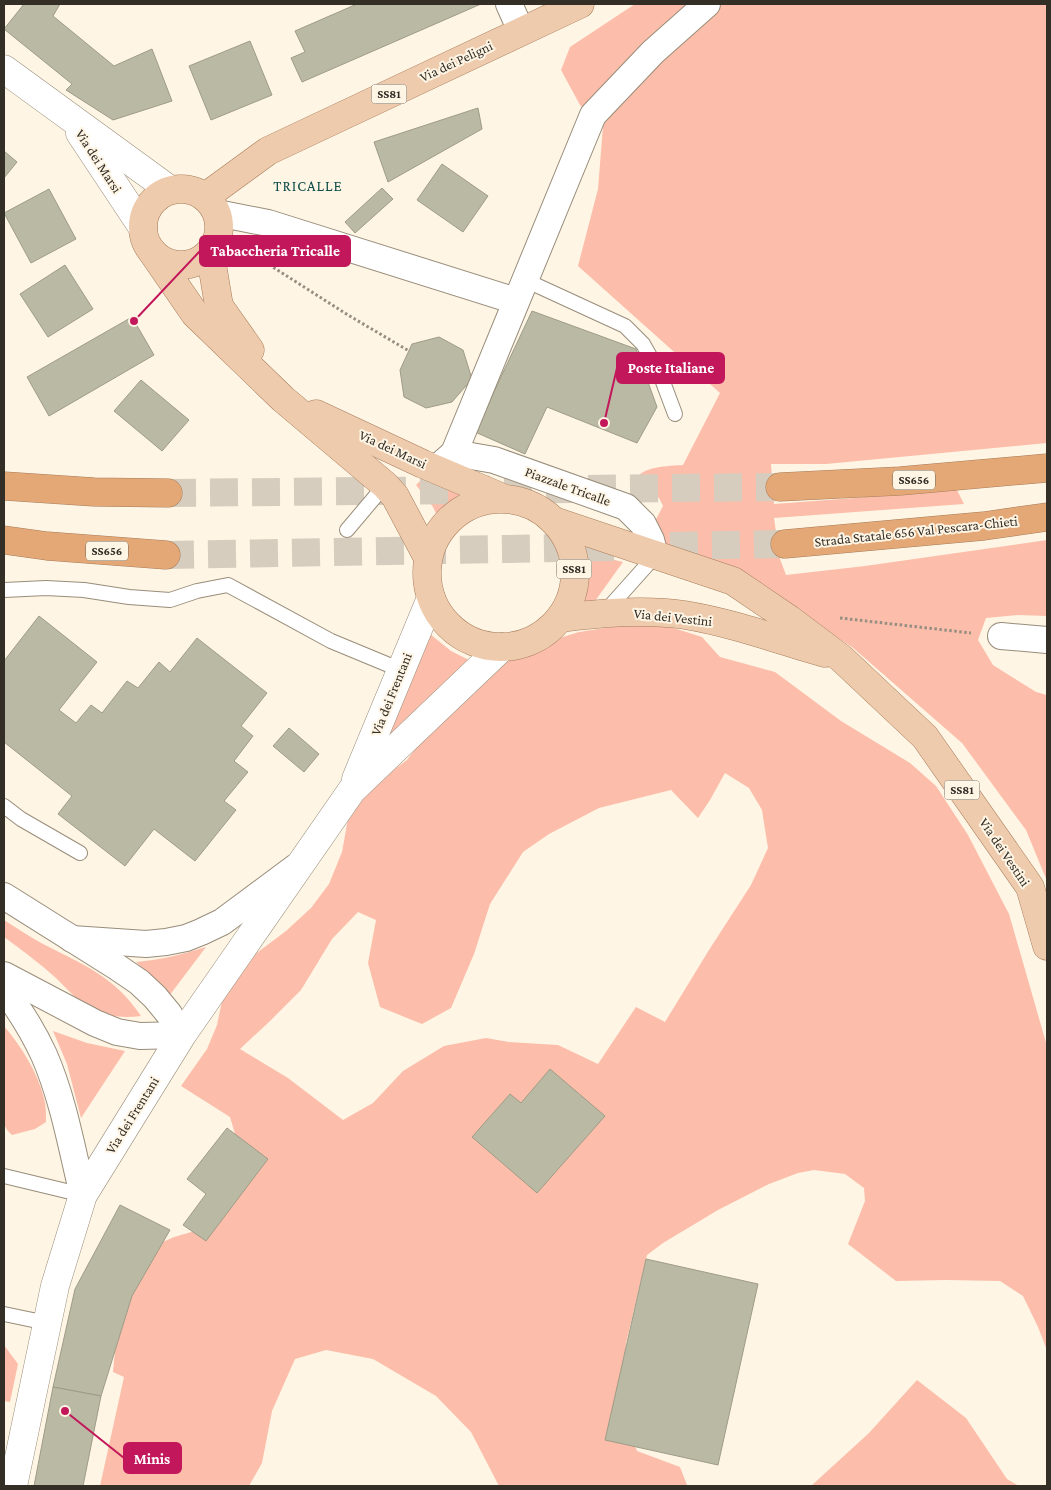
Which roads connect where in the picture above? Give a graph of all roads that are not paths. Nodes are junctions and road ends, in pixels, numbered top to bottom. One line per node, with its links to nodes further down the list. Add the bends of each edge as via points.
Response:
1 (509, 4): 4 (street)
2 (580, 4): 4 (main road, Via dei Peligni / SS81)
3 (707, 4): 11 (street, via 654,52 593,115)
4 (521, 31): 8 (main road, Via dei Peligni / SS81, via 268,151)
5 (4, 69): 6 (main road, Via dei Marsi)
6 (71, 119): 7 (main road, Via dei Marsi); 9 (main road, Via dei Marsi)
7 (170, 190): 8 (main road, via 195,191); 9 (main road, via 150,204)
8 (213, 225): 10 (main road, via 200,260 175,265); 11 (street, via 268,223); 12 (main road, Via dei Marsi, via 219,306)
9 (143, 228): 10 (main road)
10 (153, 253): 12 (main road, Via dei Marsi / SS81, via 195,314)
11 (521, 290): 13 (lane, via 625,326 643,344 660,374); 14 (street)
12 (284, 399): 14 (main road, Via dei Marsi / SS81); 16 (main road, Via dei Marsi / SS81)
13 (674, 414)
14 (445, 461): 20 (main road, Via dei Marsi / SS81); 29 (street, Piazzale Tricalle, via 494,460 626,507 643,524)
15 (1047, 468): 18 (highway, SS656, via 900,481)
16 (385, 485): 23 (lane); 30 (main road, Via dei Marsi / SS81, via 395,496)
17 (4, 486): 19 (highway)
18 (780, 487)
19 (168, 493)
20 (503, 498): 22 (main road, SS81, via 522,501 540,509); 30 (main road, SS81, via 478,502 455,515 438,534)
21 (1047, 517): 25 (highway, Strada Statale 656 Val Pescara-Chieti)
22 (554, 521): 29 (main road, Via dei Vestini / SS81); 34 (main road, SS81, via 567,538 574,558 575,579 570,600)
23 (347, 530)
24 (4, 540): 26 (highway, SS656)
25 (785, 544)
26 (47, 546): 27 (highway); 28 (highway, SS656)
27 (4, 554)
28 (166, 555)
29 (655, 556): 33 (lane); 38 (main road, Via dei Vestini / SS81, via 733,581)
30 (428, 558): 32 (main road, SS81, via 426,578)
31 (4, 590): 39 (lane, via 84,590 170,600 228,585 331,641)
32 (430, 598): 37 (main road, SS81, via 442,618 459,634 479,644); 39 (main road, Via dei Frentani)
33 (605, 613): 34 (main road, Via dei Vestini / SS81); 38 (main road, Via dei Vestini / SS81, via 692,616)
34 (560, 618): 37 (main road, SS81, via 544,633 524,643)
35 (1001, 636): 36 (street)
36 (1047, 640)
37 (502, 647): 40 (main road, Via dei Frentani)
38 (841, 658): 46 (main road, Via dei Vestini / SS81, via 925,737 1030,887)
39 (401, 670): 40 (main road, Via dei Frentani)
40 (352, 790): 43 (main road, Via dei Frentani)
41 (4, 806): 42 (lane)
42 (80, 853)
43 (302, 862): 45 (street, via 222,922 186,938 146,944); 49 (main road, Via dei Frentani)
44 (4, 896): 45 (street)
45 (72, 940): 49 (street, via 138,982 155,997)
46 (1047, 946)
47 (4, 975): 49 (street, via 117,1032 140,1036)
48 (4, 989): 51 (street, via 18,1007 44,1055 61,1106)
49 (182, 1035): 51 (main road, Via dei Frentani)
50 (4, 1176): 51 (lane)
51 (83, 1195): 53 (main road, Via dei Frentani)
52 (4, 1314): 53 (lane)
53 (47, 1323): 54 (main road, Via dei Frentani)
54 (13, 1486)

